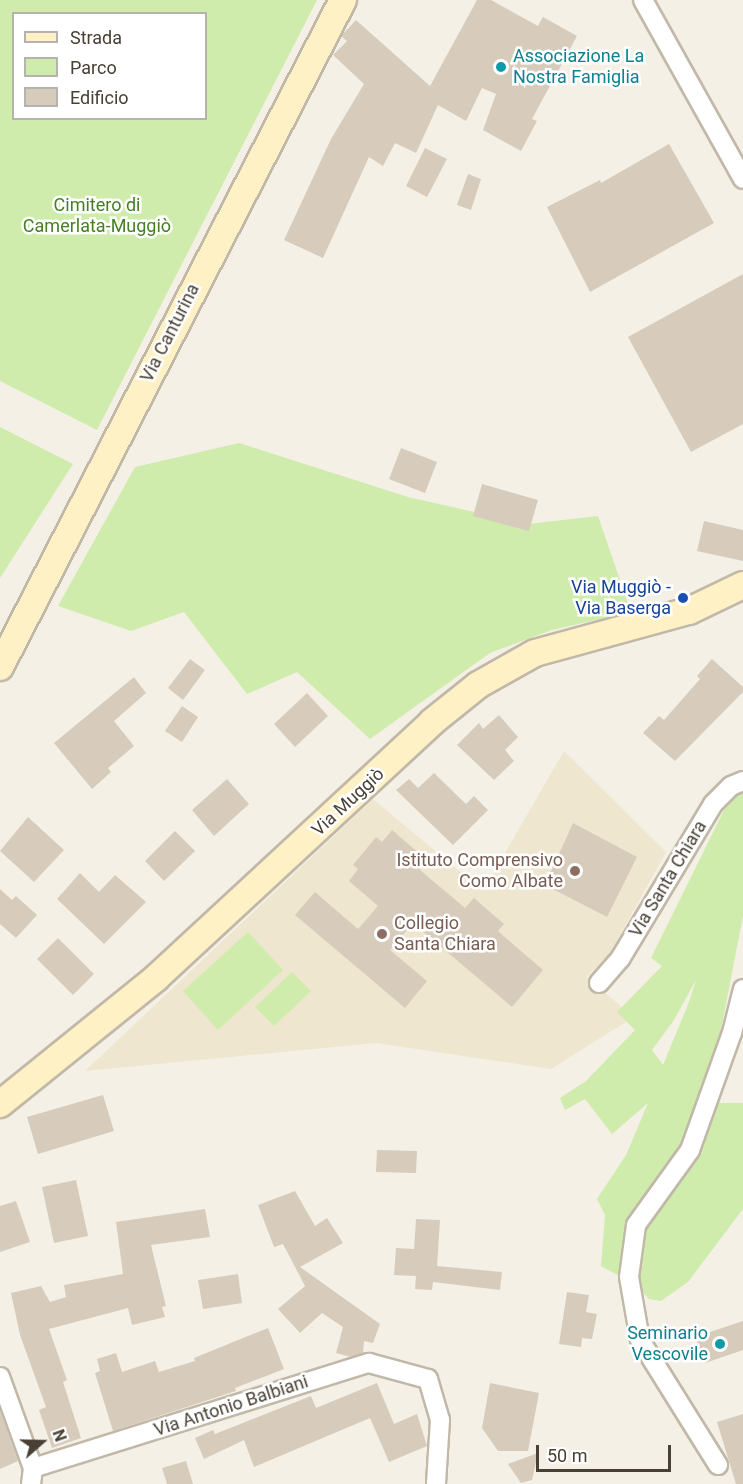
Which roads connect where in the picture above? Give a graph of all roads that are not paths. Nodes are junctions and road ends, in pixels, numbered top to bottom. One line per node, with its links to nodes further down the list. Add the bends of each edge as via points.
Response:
1 (343, 0): 5 (street, Via Canturina)
2 (643, 0): 3 (street)
3 (743, 180)
4 (740, 591): 9 (street, Via Muggiò, via 689,611 535,653 478,685 432,722 148,985)
5 (0, 667)
6 (743, 781): 7 (street, Via Santa Chiara, via 730,786 713,804 620,959)
7 (599, 983)
8 (743, 989): 11 (street, via 732,1033 690,1150 636,1225 629,1277 640,1340)
9 (0, 1104)
10 (0, 1377): 12 (street)
11 (718, 1465)
12 (32, 1476): 13 (street, Via Antonio Balbiani, via 369,1363 428,1379 440,1420)
13 (435, 1484)

